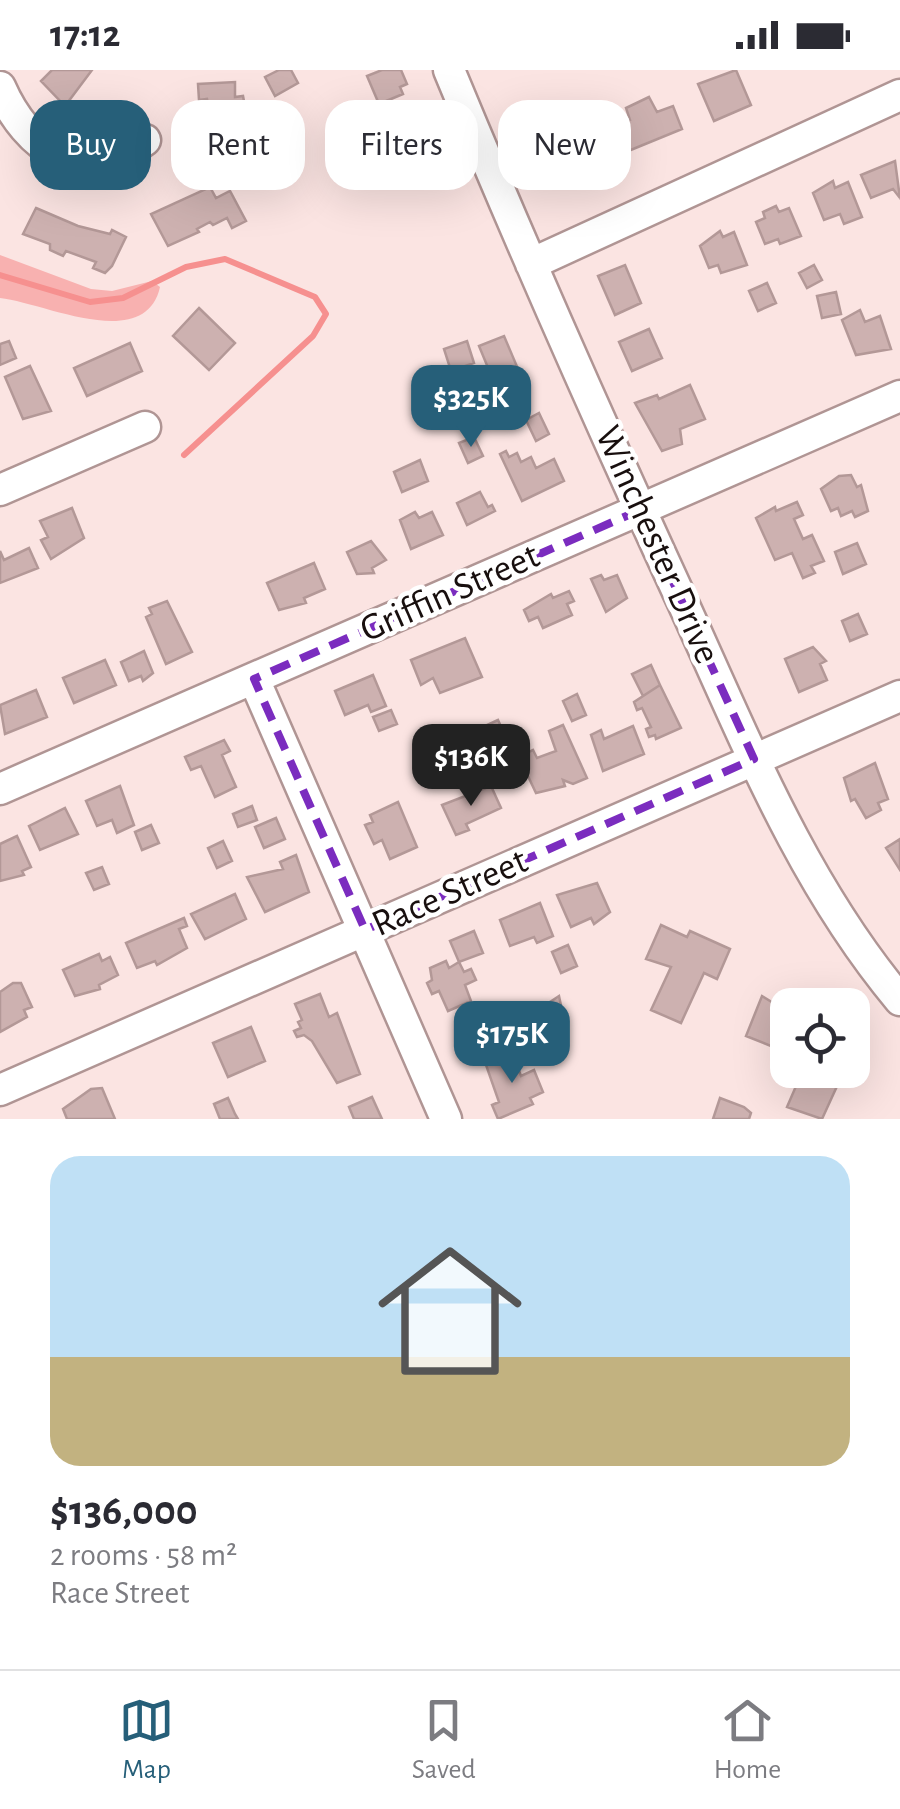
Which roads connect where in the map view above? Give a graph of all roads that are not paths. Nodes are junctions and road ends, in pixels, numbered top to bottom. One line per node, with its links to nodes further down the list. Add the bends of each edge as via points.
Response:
1 (448, 70): 5 (street, Winchester Drive)
2 (0, 87): 4 (street)
3 (900, 96): 5 (street)
4 (30, 136)
5 (531, 264): 9 (street, Winchester Drive)
6 (900, 396): 9 (street, Griffin Street)
7 (145, 427): 8 (street)
8 (0, 490)
9 (640, 510): 10 (street, Griffin Street); 12 (street, Winchester Drive)
10 (254, 678): 13 (street, Griffin Street); 14 (street)
11 (900, 696): 12 (street, Race Street)
12 (754, 759): 14 (street, Race Street); 15 (street, Winchester Drive, via 824,893)
13 (0, 789)
14 (365, 930): 16 (street, Race Street); 17 (street)
15 (900, 1000)
16 (0, 1090)
17 (446, 1119)

